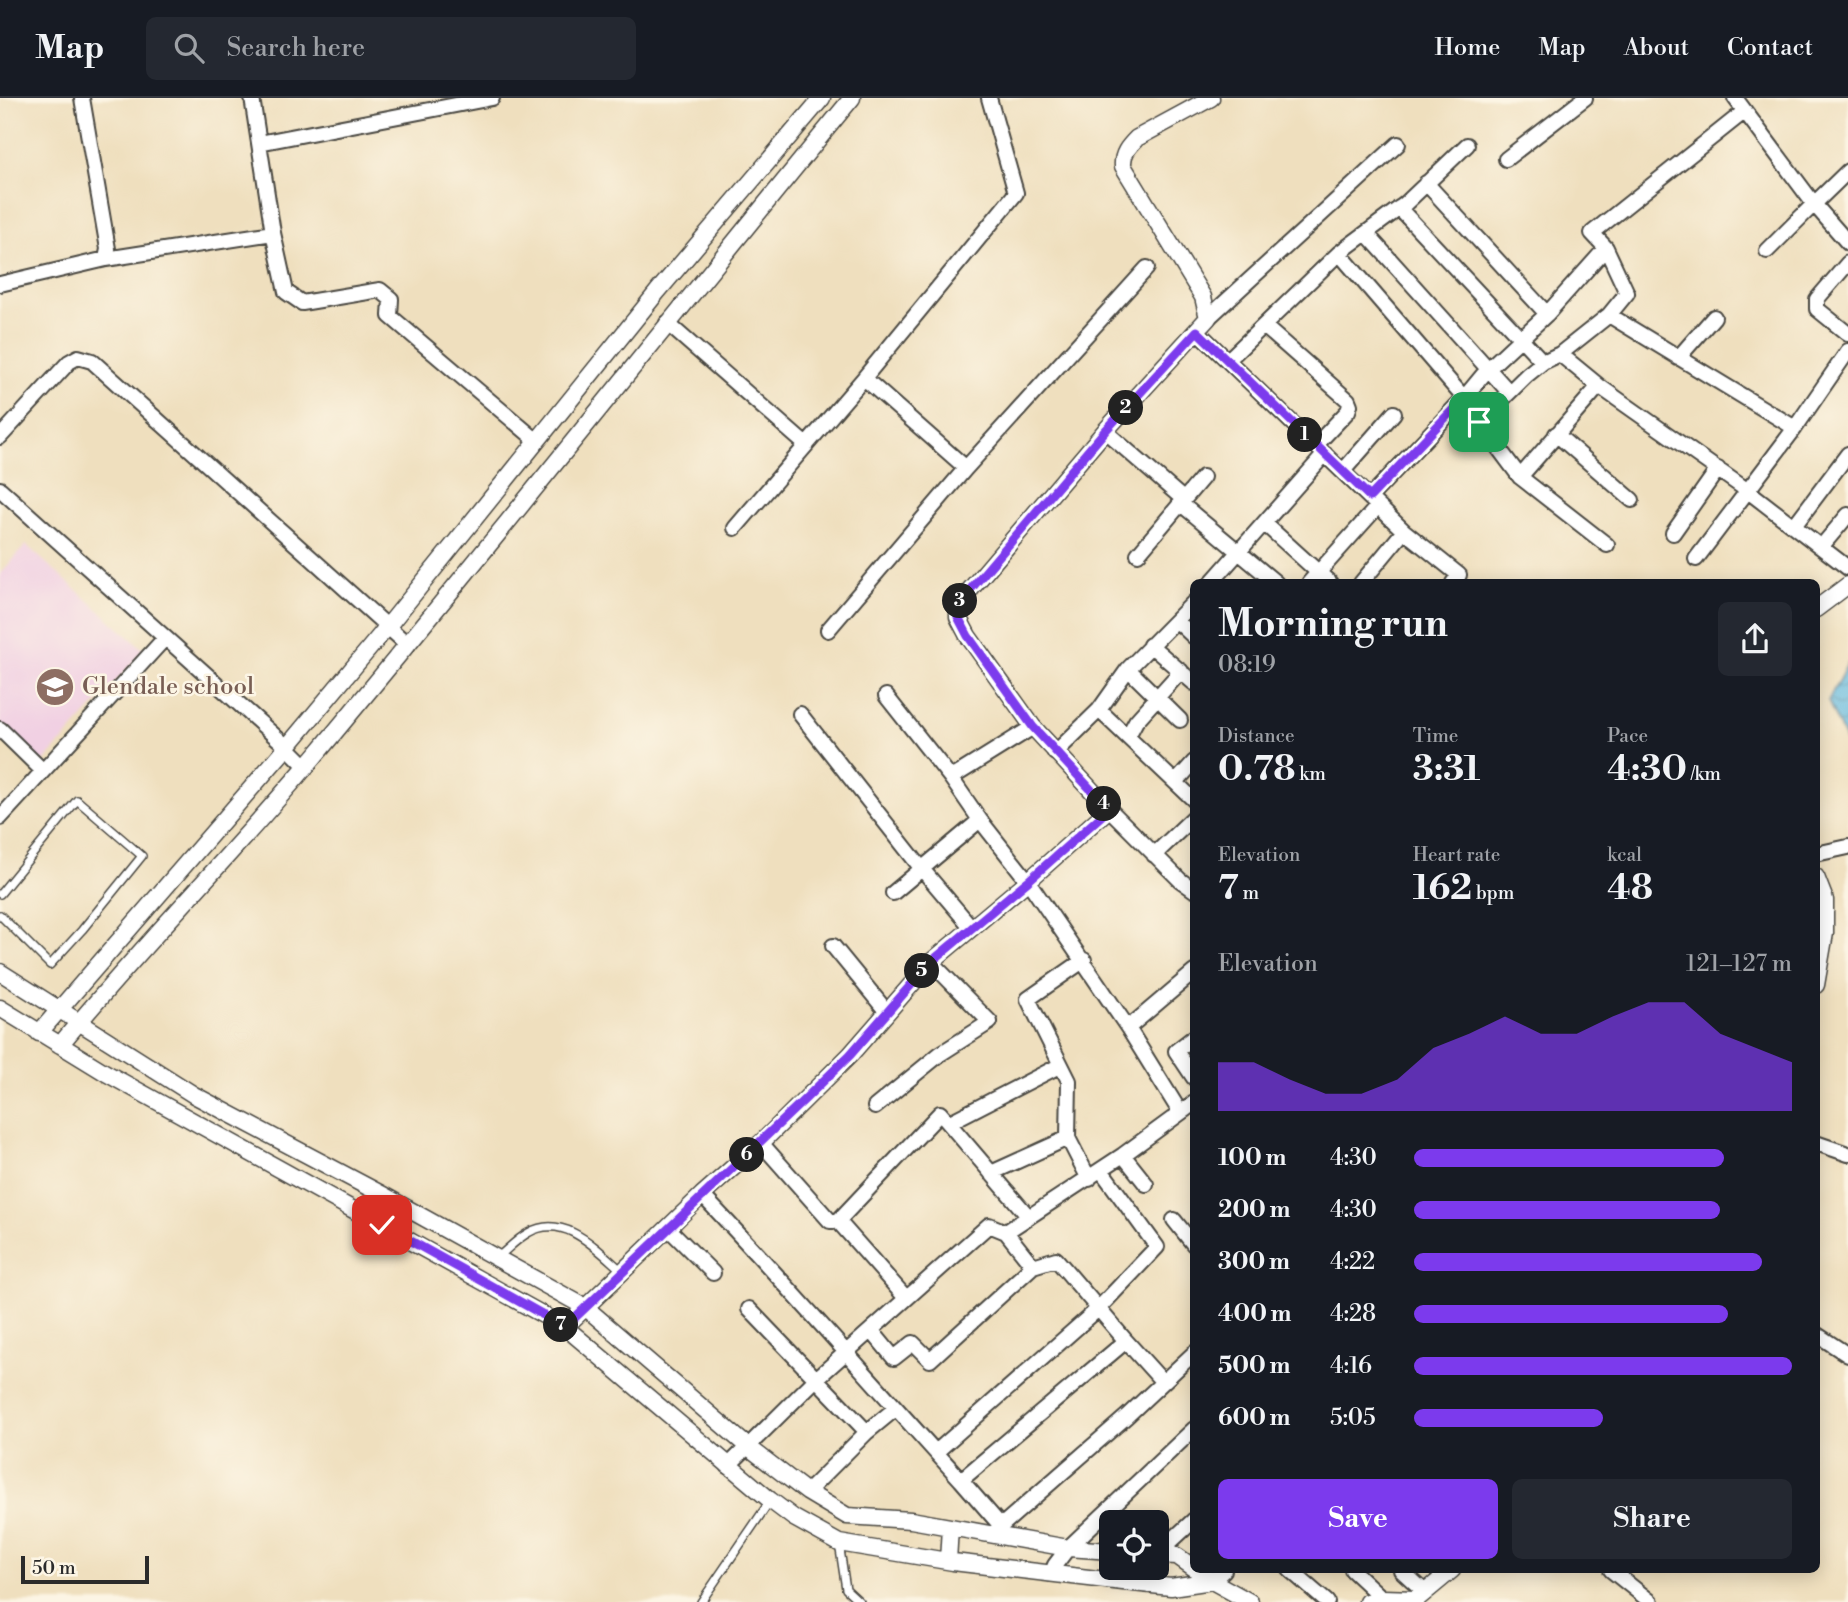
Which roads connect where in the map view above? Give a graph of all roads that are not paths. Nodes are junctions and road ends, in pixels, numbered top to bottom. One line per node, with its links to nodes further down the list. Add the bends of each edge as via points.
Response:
1 (82, 98): 25 (street)
2 (253, 98): 11 (street)
3 (492, 98): 11 (street)
4 (822, 98): 54 (street)
5 (852, 98): 33 (street)
6 (1212, 98): 32 (street, via 1137,138 1122,157 1122,166 1203,297)
7 (1585, 98): 14 (street)
8 (1735, 98): 10 (street)
9 (990, 99): 44 (street, via 1016,192)
10 (1745, 111): 17 (street); 22 (street, via 1592,233)
11 (259, 144): 19 (street)
12 (1398, 144): 32 (street)
13 (1466, 145): 16 (street)
14 (1506, 159)
15 (1848, 171): 17 (street)
16 (1426, 183): 18 (street); 29 (street)
17 (1814, 204): 21 (street); 23 (street)
18 (1399, 208): 20 (street); 37 (street)
19 (273, 233): 25 (street); 54 (street, via 286,292 302,303 380,290 391,299 390,316)
20 (1366, 233): 24 (street); 43 (street)
21 (1848, 243)
22 (1606, 248): 29 (street); 30 (street, via 1627,293)
23 (1767, 251)
24 (1339, 253): 34 (street); 47 (street)
25 (106, 259): 28 (street)
26 (1848, 263): 35 (street, via 1817,299 1817,309)
27 (1147, 268): 58 (street)
28 (0, 284)
29 (1547, 314): 37 (street)
30 (1609, 315): 39 (street); 40 (street)
31 (1714, 317): 40 (street)
32 (1208, 318): 36 (street)
33 (667, 323): 55 (street); 93 (street)
34 (1264, 326): 41 (street); 56 (street, via 1348,400 1348,411)
35 (1845, 327)
36 (1197, 331): 41 (street); 51 (street)
37 (1519, 338): 42 (street); 43 (street)
38 (1848, 351): 50 (street)
39 (1560, 354): 42 (street); 45 (street)
40 (1678, 358): 50 (street)
41 (1228, 360): 56 (street)
42 (1543, 362): 46 (street)
43 (1488, 369): 46 (street); 47 (street)
44 (864, 378): 55 (street); 58 (street)
45 (1599, 386): 52 (street); 59 (street)
46 (1509, 392): 49 (street)
47 (1464, 398): 49 (street); 67 (street)
48 (1394, 413): 60 (street)
49 (1479, 422): 62 (street)
50 (1795, 428): 64 (street)
51 (1105, 431): 66 (street); 103 (street, via 958,604 958,617 968,636)
52 (1556, 434): 62 (street); 65 (street)
53 (0, 436): 89 (street, via 69,362 78,357 92,361)
54 (536, 440): 89 (street)
55 (806, 445): 71 (street)
56 (1320, 449): 60 (street); 69 (street)
57 (1848, 454): 70 (street)
58 (966, 468): 90 (street)
59 (1718, 469): 64 (street); 73 (street)
60 (1343, 471): 67 (street)
61 (1203, 477): 66 (street)
62 (1520, 477): 74 (street)
63 (0, 489): 92 (street)
64 (1748, 491): 70 (street); 78 (street)
65 (1632, 500)
66 (1182, 501): 76 (street); 77 (street)
67 (1374, 501): 72 (street); 80 (street)
68 (1848, 515): 75 (street)
69 (1264, 523): 76 (street); 80 (street)
70 (1794, 526): 75 (street)
71 (735, 528)
72 (1404, 531): 83 (street); 84 (street, via 1459,575)
73 (1672, 533)
74 (1607, 545)
75 (1821, 547): 79 (street)
76 (1238, 551): 81 (street); 82 (street)
77 (1138, 554)
78 (1696, 559)
79 (1848, 568)
80 (1314, 578)
81 (1214, 579)
82 (1271, 579)
83 (1364, 579)
84 (1456, 579)
85 (1848, 585): 87 (street)
86 (1190, 606): 88 (street)
87 (1820, 606)
88 (1177, 621): 91 (street); 94 (street)
89 (388, 626): 93 (street); 106 (street)
90 (828, 630)
91 (1190, 633)
92 (165, 638): 106 (street); 110 (street)
93 (408, 645): 108 (street)
94 (1150, 645): 95 (street); 96 (street)
95 (1128, 669): 99 (street); 100 (street)
96 (1181, 671): 97 (street); 99 (street)
97 (1190, 679)
98 (886, 696): 111 (street)
99 (1157, 698): 102 (street); 105 (street)
100 (1099, 710): 105 (street); 107 (street)
101 (800, 714): 121 (street)
102 (1180, 720)
103 (1033, 727): 107 (street); 111 (street)
104 (0, 729): 110 (street)
105 (1128, 736): 112 (street)
106 (287, 747): 108 (street); 136 (street)
107 (1055, 752): 114 (street)
108 (306, 766): 138 (street)
109 (1190, 766): 112 (street)
110 (43, 771): 115 (street)
111 (951, 778): 116 (street)
112 (1176, 782): 113 (street)
113 (1190, 796)
114 (1109, 809): 120 (street); 122 (street)
115 (0, 818)
116 (980, 820): 121 (street); 122 (street)
117 (1190, 821): 120 (street)
118 (1848, 847): 119 (street)
119 (1820, 852)
120 (1154, 855): 123 (street)
121 (922, 869): 125 (street); 128 (street)
122 (1028, 881): 128 (street); 130 (street)
123 (1190, 886)
124 (1820, 887): 132 (street, via 1825,900 1825,933)
125 (892, 893)
126 (0, 894): 127 (lane, via 77,800 142,856 50,965)
127 (0, 915)
128 (972, 928): 131 (street)
129 (832, 946): 137 (street)
130 (1084, 960): 139 (street); 143 (street, via 1028,999)
131 (931, 962): 137 (street); 146 (street, via 990,1022 940,1054)
132 (1820, 962)
133 (0, 972): 136 (street)
134 (1190, 975): 139 (street)
135 (0, 1008): 140 (street)
136 (60, 1009): 138 (street); 140 (street)
137 (887, 1012): 150 (street)
138 (80, 1021): 142 (street); 164 (street, via 194,1095)
139 (1128, 1028): 147 (street)
140 (39, 1033): 142 (street)
141 (1190, 1040): 144 (street, via 1176,1051)
142 (60, 1045): 172 (street)
143 (1060, 1065): 148 (street); 149 (street, via 1069,1081)
144 (1190, 1072)
145 (1190, 1106): 147 (street)
146 (875, 1107)
147 (1180, 1112): 153 (street)
148 (950, 1122): 154 (street); 159 (street, via 940,1113)
149 (1068, 1138): 154 (street); 155 (street)
150 (761, 1143): 157 (street); 159 (street, via 830,1221)
151 (1820, 1144): 152 (street)
152 (1848, 1154)
153 (1124, 1155): 155 (street); 156 (street)
154 (991, 1173): 158 (street)
155 (1095, 1174): 158 (street); 171 (street, via 1157,1247)
156 (1146, 1184)
157 (702, 1195): 161 (street); 176 (street)
158 (1028, 1216): 162 (street)
159 (838, 1220): 168 (street)
160 (1174, 1220): 163 (street)
161 (668, 1228): 166 (street); 167 (street)
162 (1006, 1232): 165 (street); 168 (street, via 989,1225)
163 (1190, 1240)
164 (497, 1258): 166 (lane, via 527,1233 544,1226 584,1238); 169 (street)
165 (1033, 1266): 171 (street, via 1056,1259); 173 (street, via 930,1360 913,1343 894,1358)
166 (622, 1272): 169 (street)
167 (713, 1273)
168 (906, 1298): 173 (street)
169 (585, 1307): 172 (street); 184 (street)
170 (749, 1309): 179 (street)
171 (1098, 1309): 175 (street); 185 (street)
172 (565, 1327): 186 (street)
173 (871, 1330): 176 (street)
174 (1820, 1337): 177 (street)
175 (1126, 1341): 180 (street); 187 (street)
176 (847, 1352): 179 (street); 181 (street)
177 (1848, 1355)
178 (1190, 1357): 180 (street)
179 (815, 1380): 182 (street); 184 (street)
180 (1163, 1382): 192 (street)
181 (895, 1409): 182 (street); 185 (street)
182 (867, 1432): 188 (street)
183 (1190, 1433): 195 (street)
184 (747, 1446): 186 (street); 188 (street)
185 (936, 1452): 187 (street)
186 (728, 1466): 189 (street)
187 (961, 1480): 192 (street)
188 (807, 1492): 191 (street, via 846,1516)
189 (770, 1500): 193 (street); 209 (lane)
190 (1190, 1524): 194 (street)
191 (950, 1527): 192 (street); 198 (street)
192 (997, 1530): 195 (street)
193 (839, 1543): 198 (street); 210 (lane, via 846,1589)
194 (1169, 1543)
195 (1068, 1548): 196 (street); 205 (street)
196 (1099, 1550)
197 (1169, 1555): 199 (street)
198 (948, 1561): 205 (street)
199 (1190, 1565)
200 (1293, 1573): 212 (street)
201 (1354, 1573): 208 (street)
202 (1403, 1573): 207 (street)
203 (1446, 1573): 207 (street)
204 (1615, 1573): 213 (street)
205 (1051, 1574): 206 (street, via 1171,1587)
206 (1218, 1575): 211 (street)
207 (1420, 1598): 208 (street)
208 (1375, 1600)
209 (701, 1602)
210 (860, 1602)
211 (1250, 1602)
212 (1327, 1602)
213 (1651, 1602)

